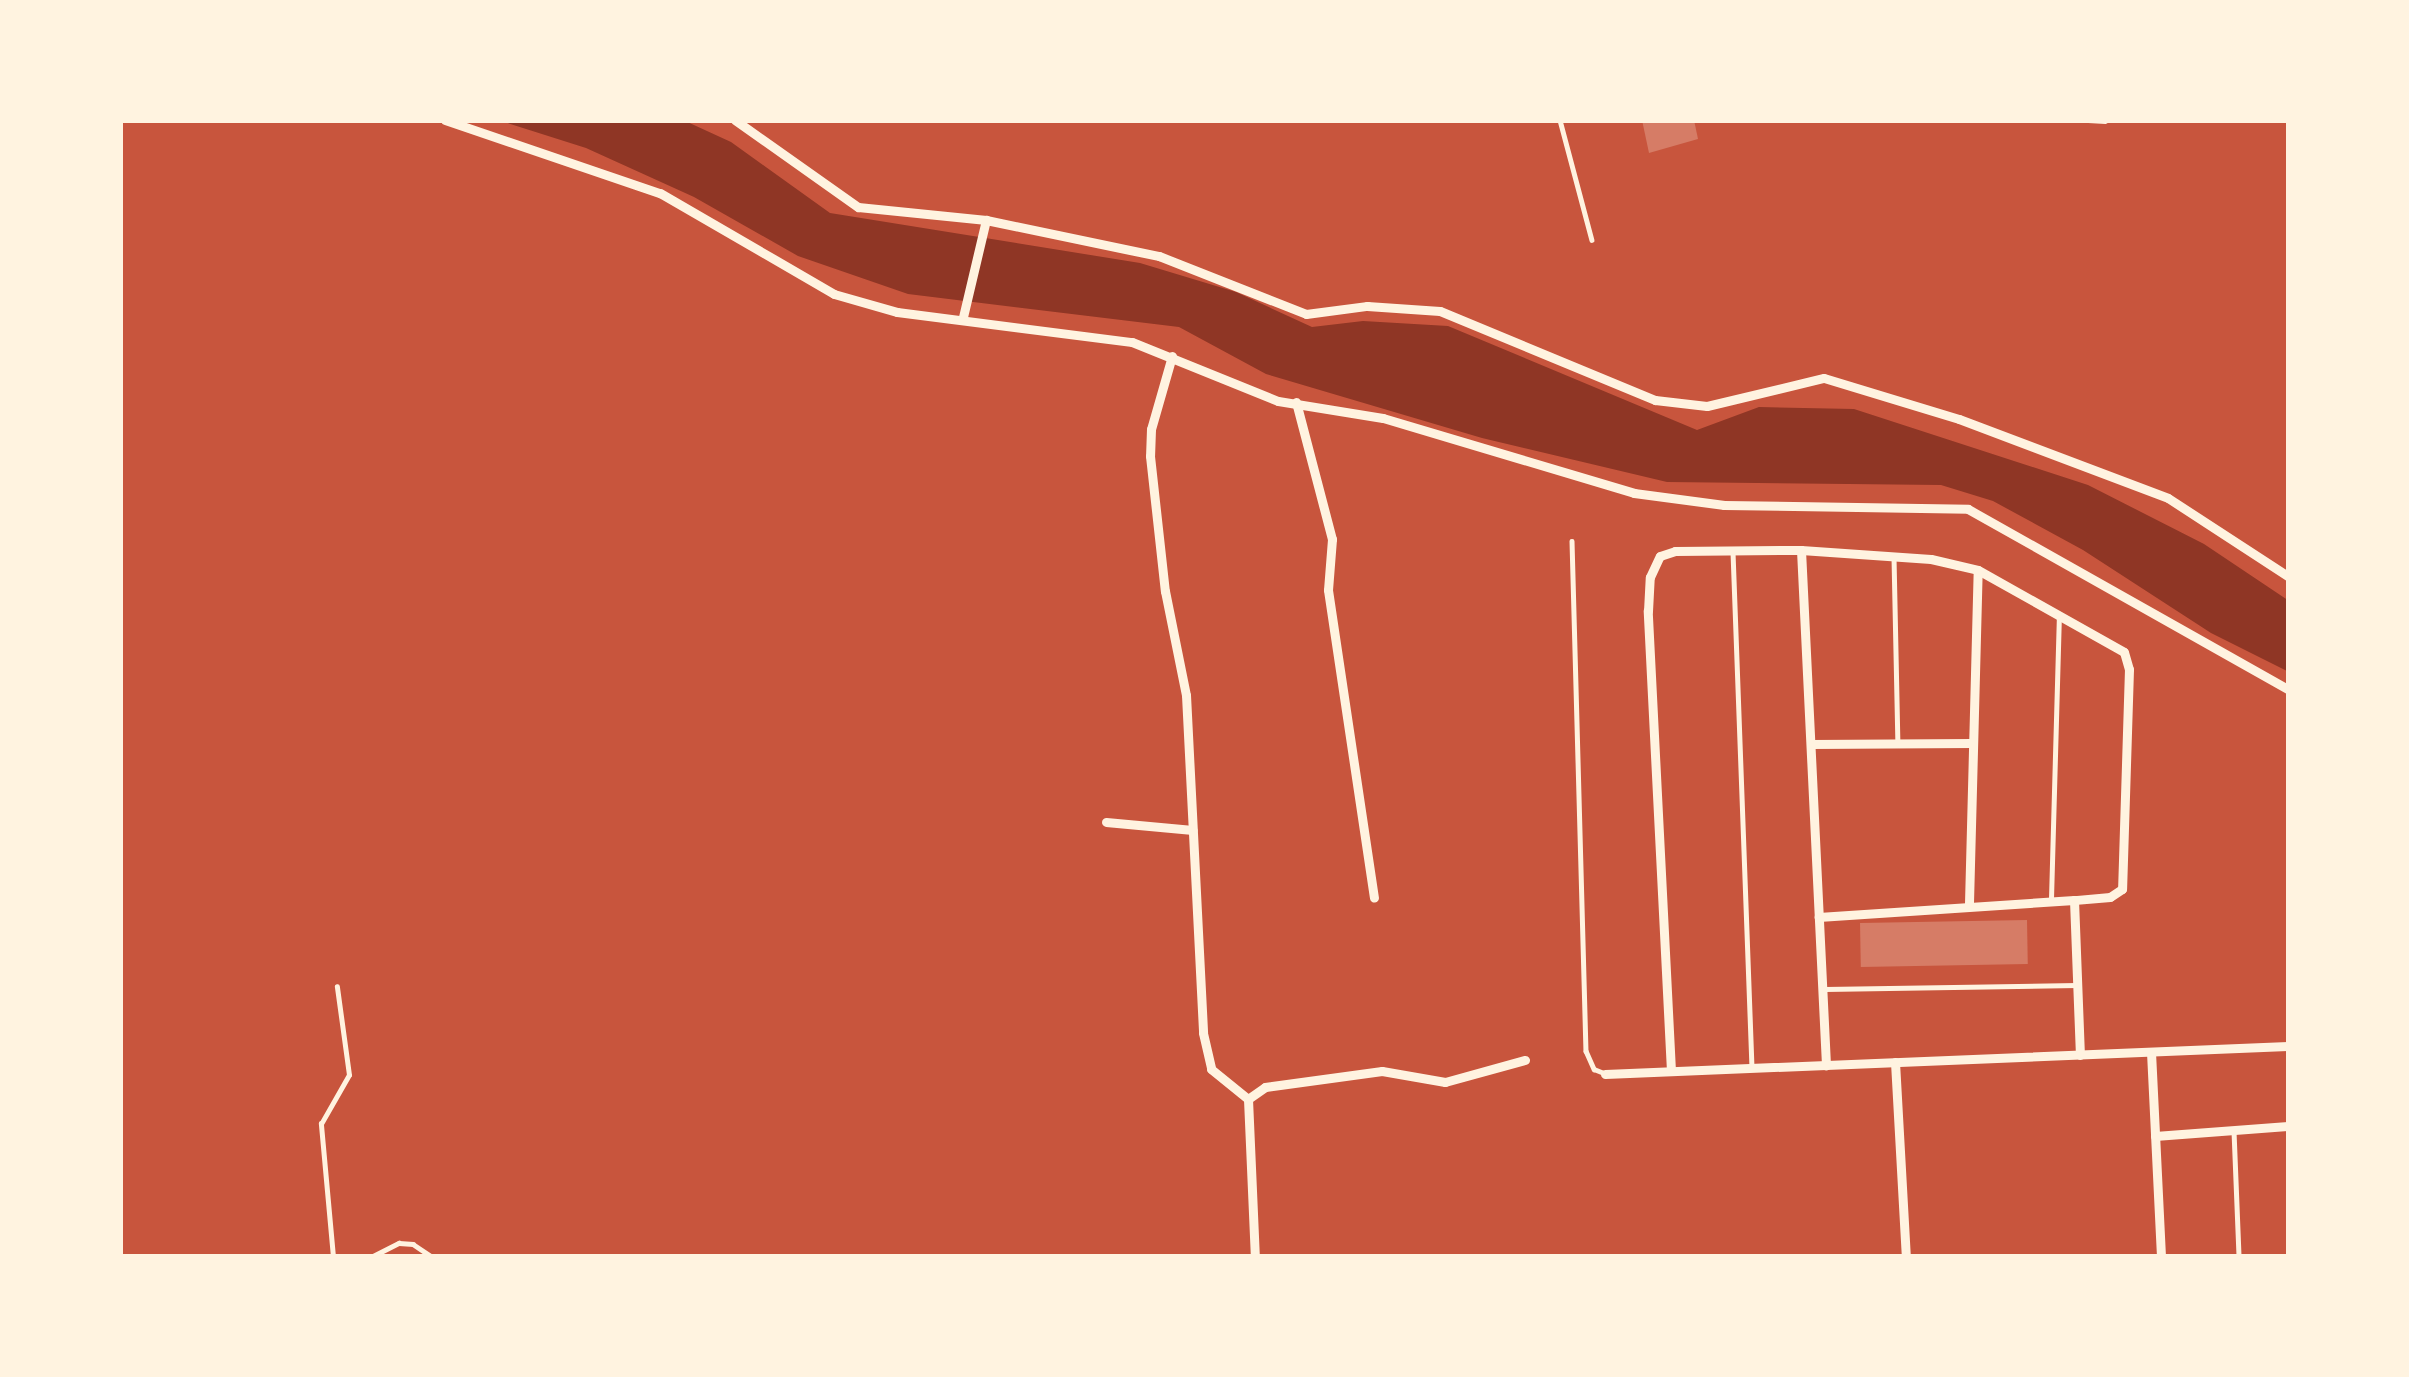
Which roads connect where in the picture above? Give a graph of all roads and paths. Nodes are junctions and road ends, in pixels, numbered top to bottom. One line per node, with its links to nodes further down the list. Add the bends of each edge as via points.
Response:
1 (445, 120): 8 (street, via 660,193 834,294 897,312)
2 (735, 120): 6 (street, via 858,207)
3 (1560, 120): 7 (lane)
4 (2088, 120): 5 (lane)
5 (2105, 122)
6 (986, 220): 8 (street); 16 (street, via 1159,256 1306,314 1367,306 1440,311 1684,406 1823,378 2168,498)
7 (1592, 240)
8 (963, 317): 9 (street, via 1113,338)
9 (1172, 356): 10 (street, via 1250,392); 23 (street, via 1150,456 1186,694)
10 (1296, 402): 18 (street, via 1383,418 1593,483 1682,501 1968,509); 24 (street, via 1332,538 1328,590)
11 (1572, 542): 40 (lane, via 1586,1052)
12 (1733, 550): 13 (street); 38 (lane); 39 (street, via 1675,551 1660,556 1650,577)
13 (1801, 550): 14 (street); 21 (street)
14 (1894, 556): 15 (street); 19 (lane)
15 (1978, 570): 17 (street); 20 (street)
16 (2289, 577)
17 (2060, 615): 25 (lane); 26 (street, via 2125,652 2128,669 2126,872 2110,897)
18 (2289, 690)
19 (1898, 743): 20 (street); 21 (street)
20 (1972, 743): 27 (street)
21 (1811, 744): 28 (street)
22 (1106, 822): 23 (street)
23 (1193, 830): 41 (street, via 1206,1056)
24 (1374, 898)
25 (2051, 899): 26 (street); 27 (street)
26 (2074, 900): 29 (street)
27 (1969, 903): 28 (street)
28 (1819, 916): 31 (street)
29 (2077, 985): 31 (lane); 34 (street)
30 (337, 987): 45 (lane, via 349,1075 321,1124)
31 (1822, 989): 37 (street)
32 (2289, 1046): 33 (street)
33 (2151, 1052): 34 (street); 44 (street)
34 (2080, 1055): 36 (street)
35 (1525, 1060): 41 (street, via 1445,1082 1382,1071 1265,1087)
36 (1895, 1062): 37 (street); 49 (street)
37 (1826, 1065): 38 (street)
38 (1752, 1068): 39 (street)
39 (1671, 1071): 40 (street)
40 (1606, 1074)
41 (1248, 1099): 48 (street)
42 (2289, 1126): 43 (street)
43 (2234, 1130): 44 (street); 51 (lane)
44 (2155, 1136): 50 (street)
45 (333, 1257)
46 (370, 1257): 47 (lane, via 399,1243)
47 (432, 1257)
48 (1255, 1257)
49 (1906, 1257)
50 (2161, 1257)
51 (2240, 1257)

